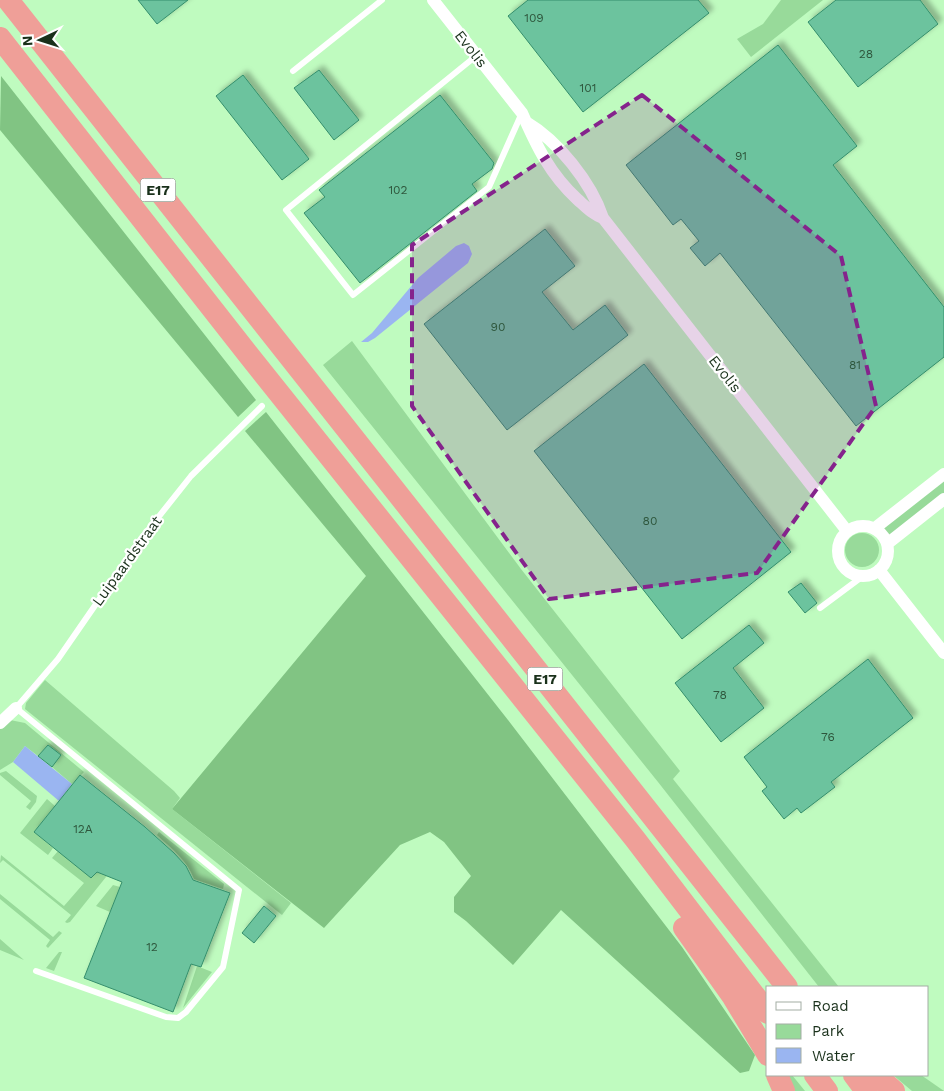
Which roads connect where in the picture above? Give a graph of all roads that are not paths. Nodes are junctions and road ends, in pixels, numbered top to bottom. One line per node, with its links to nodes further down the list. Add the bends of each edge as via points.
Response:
1 (8, 0): 22 (highway, E17)
2 (382, 0): 6 (lane)
3 (433, 0): 5 (street, Evolis)
4 (0, 38): 21 (highway, E17)
5 (476, 56): 7 (street, Evolis); 7 (lane, via 286,210 353,295 489,187)
6 (293, 71)
7 (524, 118): 8 (street, Evolis, via 568,159 600,209); 8 (street, Evolis, via 552,171 594,215)
8 (602, 218): 13 (street, Evolis)
9 (262, 406): 19 (lane, Luipaardstraat, via 191,476 141,540 58,659)
10 (944, 474): 12 (street)
11 (944, 500): 14 (street)
12 (875, 528): 13 (street, via 863,525); 14 (street)
13 (847, 531): 16 (street, via 839,544 839,557 845,568)
14 (887, 544): 15 (street, via 886,561)
15 (879, 570): 16 (street); 18 (street)
16 (863, 576): 17 (lane)
17 (820, 608)
18 (944, 653)
19 (16, 708): 20 (street, Luipaardstraat); 23 (lane, via 238,890 223,967 178,1018 166,1017)
20 (0, 723)
21 (635, 839): 26 (highway, E17); 27 (highway, via 676,916 733,997)
22 (759, 950): 24 (highway, E17); 25 (highway)
23 (36, 971)
24 (786, 986)
25 (793, 986)
26 (766, 1010)
27 (766, 1053)
28 (777, 1076): 32 (highway)
29 (815, 1076): 33 (highway)
30 (855, 1076): 34 (highway)
31 (877, 1076): 35 (highway)
32 (784, 1091)
33 (827, 1091)
34 (866, 1091)
35 (894, 1091)

